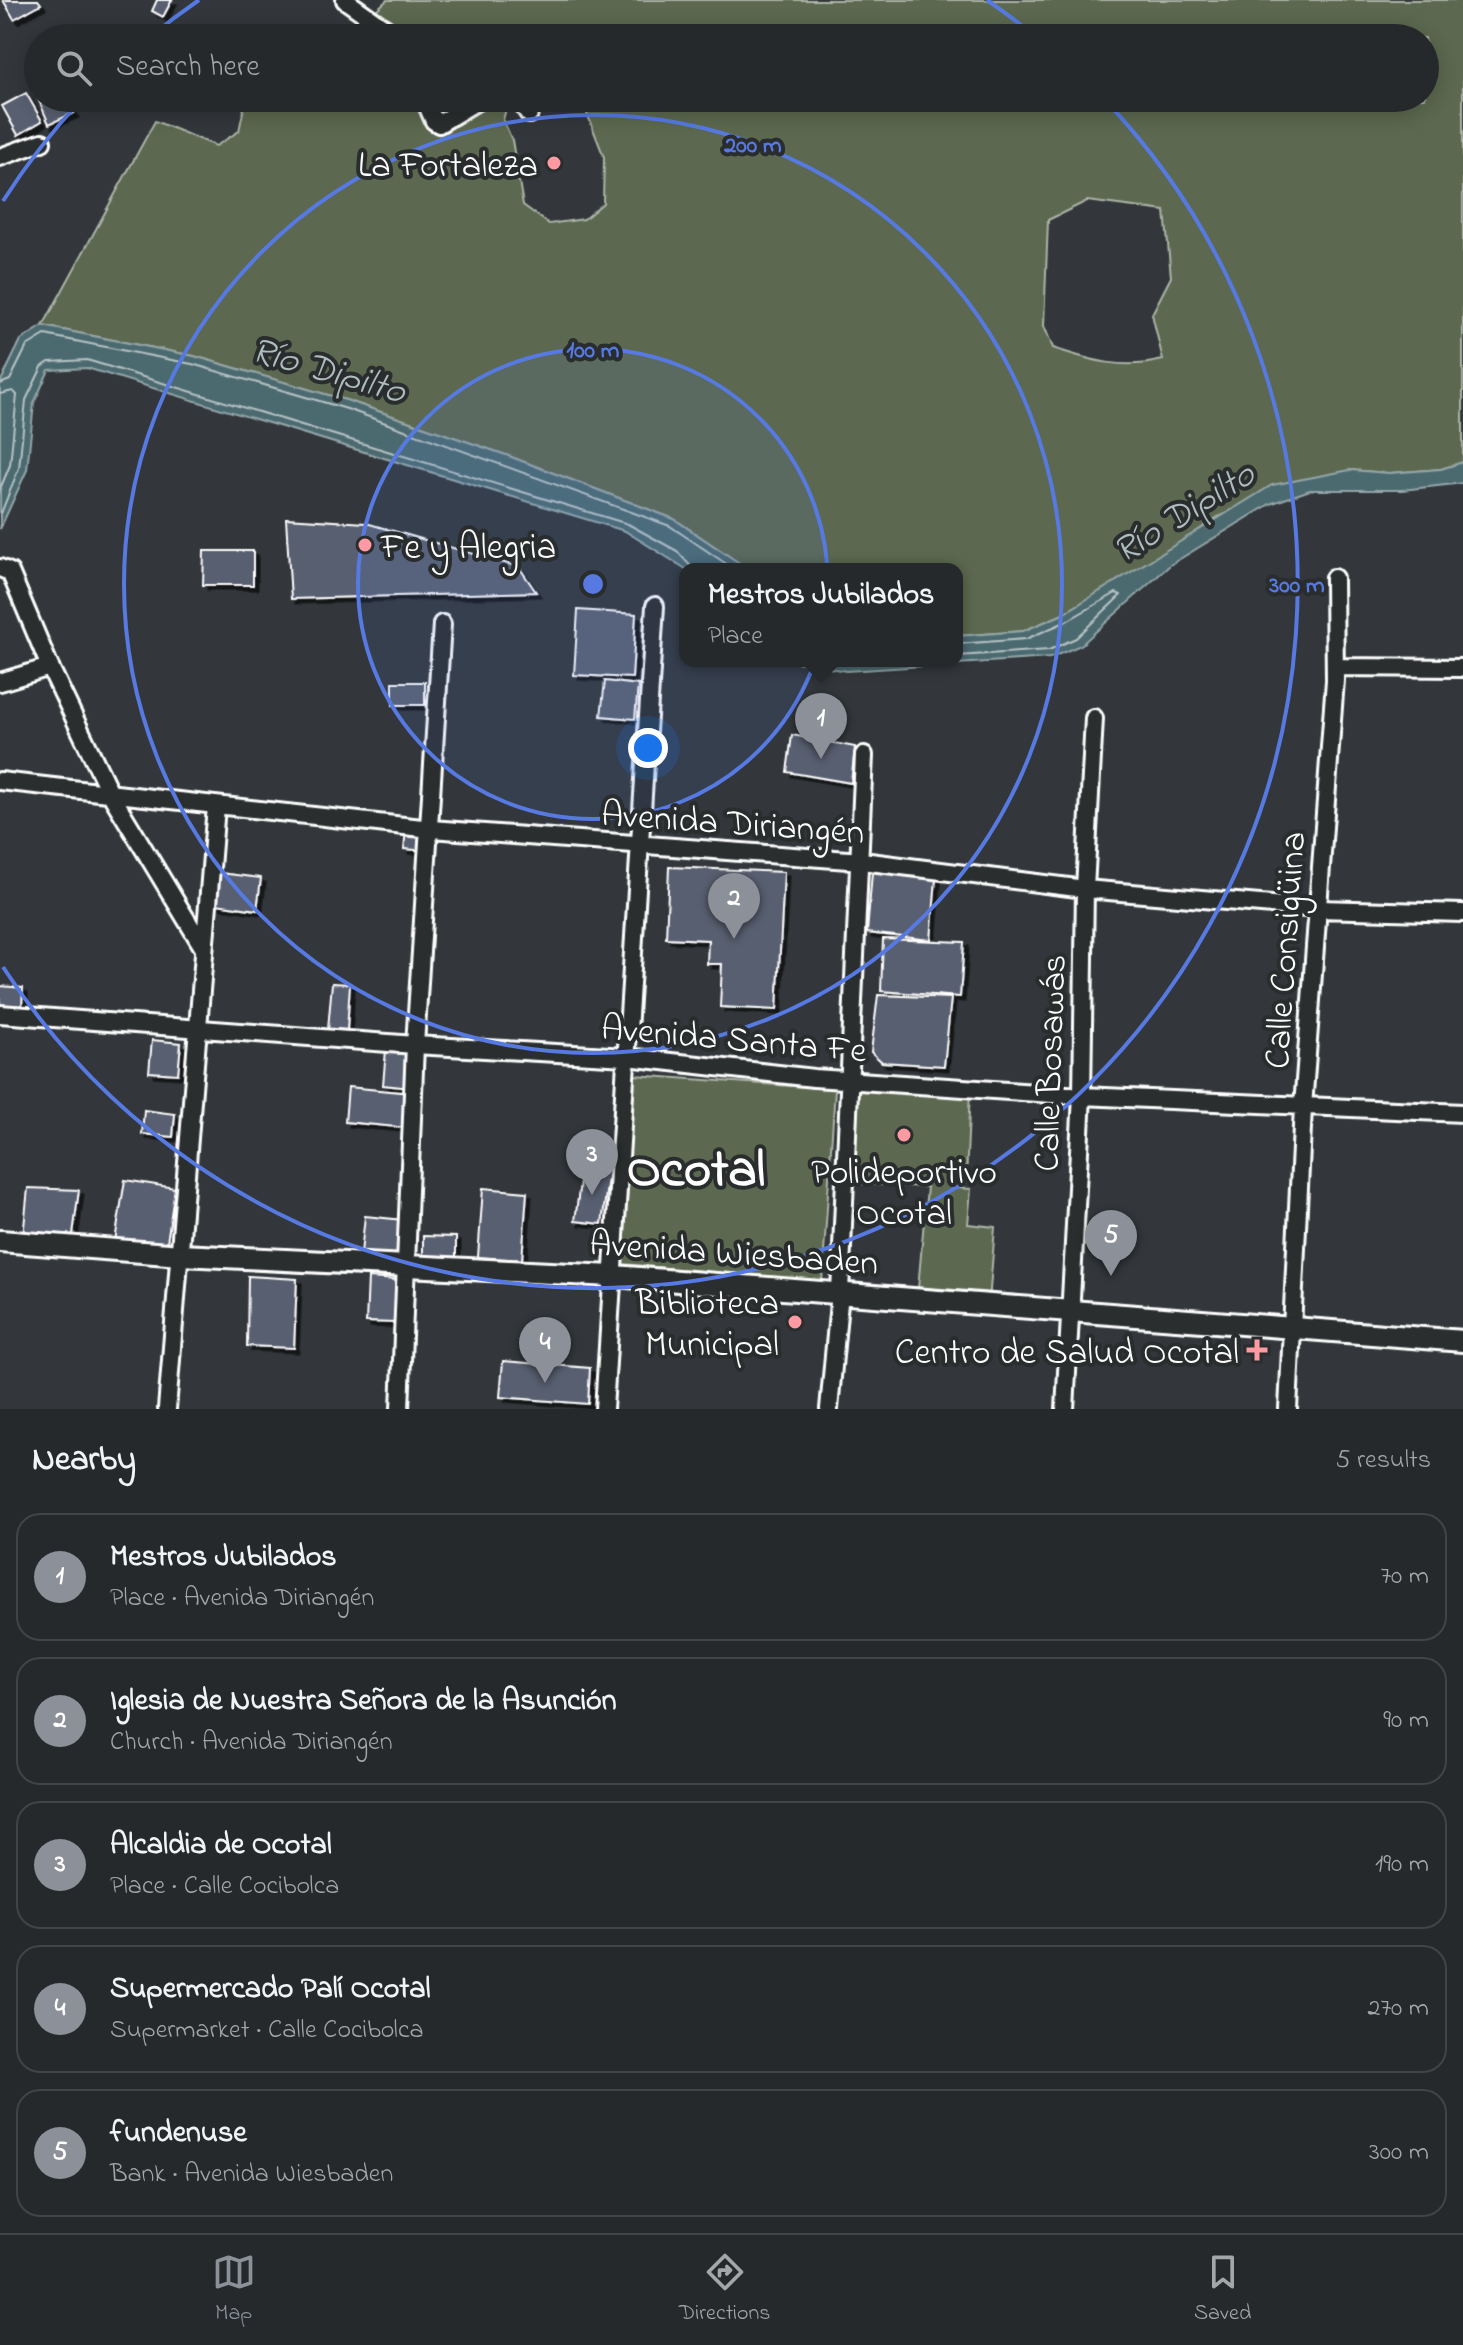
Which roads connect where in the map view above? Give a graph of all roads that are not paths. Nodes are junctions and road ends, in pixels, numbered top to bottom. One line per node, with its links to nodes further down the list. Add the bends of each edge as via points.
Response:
1 (345, 0): 2 (street)
2 (379, 24)
3 (430, 112): 4 (street, via 439,124)
4 (459, 112)
5 (42, 142): 6 (street)
6 (0, 157)
7 (0, 568): 11 (street, via 10,572)
8 (1334, 578): 12 (street, Calle Consigüina)
9 (655, 606): 21 (street)
10 (442, 624): 20 (street)
11 (50, 667): 14 (street); 18 (street)
12 (1335, 667): 13 (street); 24 (street, Calle Consigüina)
13 (1463, 668)
14 (0, 682)
15 (1094, 718): 23 (street, Calle Bosawás)
16 (864, 755): 22 (street)
17 (0, 781): 18 (street, Avenida Diriangén)
18 (110, 793): 19 (street, Avenida Diriangén); 26 (street)
19 (216, 806): 20 (street, Avenida Diriangén); 26 (street)
20 (431, 829): 21 (street, Avenida Diriangén); 29 (street)
21 (639, 847): 22 (street, Avenida Diriangén); 30 (street)
22 (862, 861): 23 (street, Avenida Diriangén); 31 (street)
23 (1085, 889): 24 (street, Avenida Diriangén); 32 (street, Calle Bosawás)
24 (1318, 909): 25 (street, Avenida Diriangén); 33 (street, Calle Consigüina)
25 (1463, 913)
26 (204, 948): 28 (street)
27 (0, 1014): 28 (street, Avenida Santa Fe)
28 (197, 1030): 29 (street, Avenida Santa Fe); 36 (street)
29 (415, 1045): 30 (street, Avenida Santa Fe); 37 (street)
30 (627, 1057): 31 (street, Avenida Santa Fe); 38 (street)
31 (848, 1080): 32 (street, Avenida Santa Fe); 39 (street)
32 (1082, 1096): 33 (street, Avenida Santa Fe); 40 (street, Calle Bosawás)
33 (1303, 1107): 34 (street, Avenida Santa Fe); 41 (street, Calle Consigüina)
34 (1463, 1113)
35 (0, 1241): 36 (street, Avenida Wiesbaden)
36 (181, 1255): 37 (street, Avenida Wiesbaden); 43 (street)
37 (409, 1265): 38 (street, Avenida Wiesbaden); 44 (street)
38 (613, 1276): 39 (street, Avenida Wiesbaden); 45 (street)
39 (840, 1292): 40 (street, Avenida Wiesbaden); 46 (street)
40 (1070, 1312): 41 (street, Avenida Wiesbaden); 47 (street, Calle Bosawás)
41 (1294, 1327): 42 (street, Avenida Wiesbaden); 48 (street, Calle Consigüina)
42 (1463, 1341)
43 (167, 1409)
44 (400, 1409)
45 (604, 1409)
46 (829, 1409)
47 (1065, 1409)
48 (1288, 1409)

